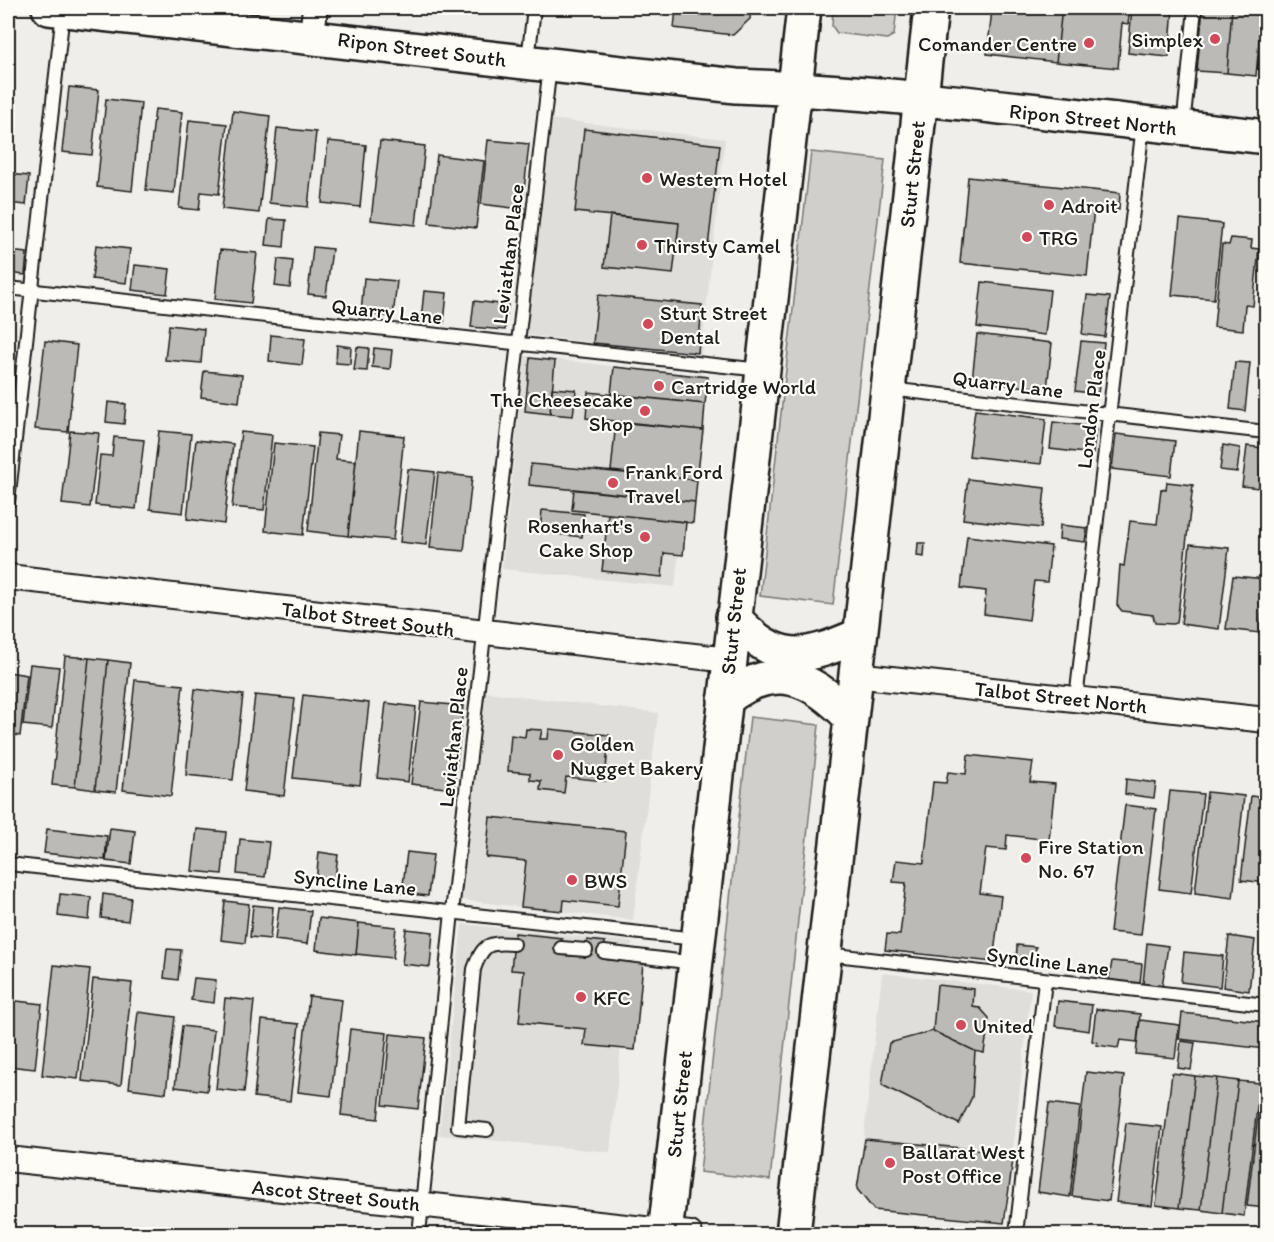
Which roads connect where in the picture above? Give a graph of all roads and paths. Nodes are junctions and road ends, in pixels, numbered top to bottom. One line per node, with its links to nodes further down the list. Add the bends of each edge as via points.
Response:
1 (58, 8): 6 (main road, Ripon Street South); 14 (lane)
2 (534, 8): 7 (lane, Leviathan Place)
3 (804, 8): 8 (main road, Sturt Street)
4 (931, 8): 9 (main road, Sturt Street)
5 (1195, 8): 11 (lane)
6 (313, 22): 7 (main road, Ripon Street South)
7 (539, 63): 8 (main road, Ripon Street South, via 736,86); 15 (lane, Leviathan Place)
8 (795, 88): 9 (main road, Ripon Street North); 16 (main road, Sturt Street)
9 (920, 100): 10 (main road, Ripon Street North); 17 (main road, Sturt Street)
10 (1143, 124): 11 (main road, Ripon Street North); 18 (lane, London Place)
11 (1183, 128): 12 (main road, Ripon Street North)
12 (1266, 137)
13 (8, 288): 14 (lane, Quarry Lane)
14 (31, 291): 15 (lane, Quarry Lane); 20 (lane)
15 (517, 345): 16 (lane, Quarry Lane); 23 (lane, Leviathan Place)
16 (762, 370): 22 (main road, Sturt Street)
17 (888, 389): 18 (lane, Quarry Lane); 24 (main road, Sturt Street)
18 (1110, 416): 19 (lane, Quarry Lane); 27 (lane, London Place)
19 (1266, 432)
20 (8, 502)
21 (8, 577): 23 (street, Talbot Street South)
22 (733, 618): 24 (main road, via 753,639 775,652 804,655); 25 (main road, Sturt Street)
23 (484, 632): 25 (street, Talbot Street South); 32 (lane, Leviathan Place)
24 (860, 635): 26 (main road, Sturt Street)
25 (729, 660): 28 (main road, Sturt Street)
26 (855, 675): 27 (street, Talbot Street North); 29 (main road, Sturt Street)
27 (1076, 699): 30 (street, Talbot Street North)
28 (724, 700): 29 (main road, via 741,687 773,675 802,679 830,696); 37 (main road, Sturt Street)
29 (851, 718): 38 (main road, Sturt Street)
30 (1266, 720)
31 (8, 864): 32 (lane, Syncline Lane)
32 (452, 912): 37 (lane, Syncline Lane); 43 (lane, Leviathan Place)
33 (514, 944): 41 (lane, via 490,944 481,951 474,969 458,1127)
34 (561, 948): 35 (lane)
35 (586, 950)
36 (604, 951): 37 (lane)
37 (696, 951): 45 (main road, Sturt Street)
38 (825, 953): 39 (lane, Syncline Lane); 46 (main road, Sturt Street)
39 (1045, 981): 40 (lane, Syncline Lane); 47 (lane)
40 (1266, 1005)
41 (487, 1130)
42 (8, 1159): 43 (street, Ascot Street South)
43 (422, 1205): 44 (lane, Leviathan Place); 45 (street, Ascot Street South)
44 (419, 1234)
45 (673, 1234)
46 (794, 1234)
47 (1016, 1234)

